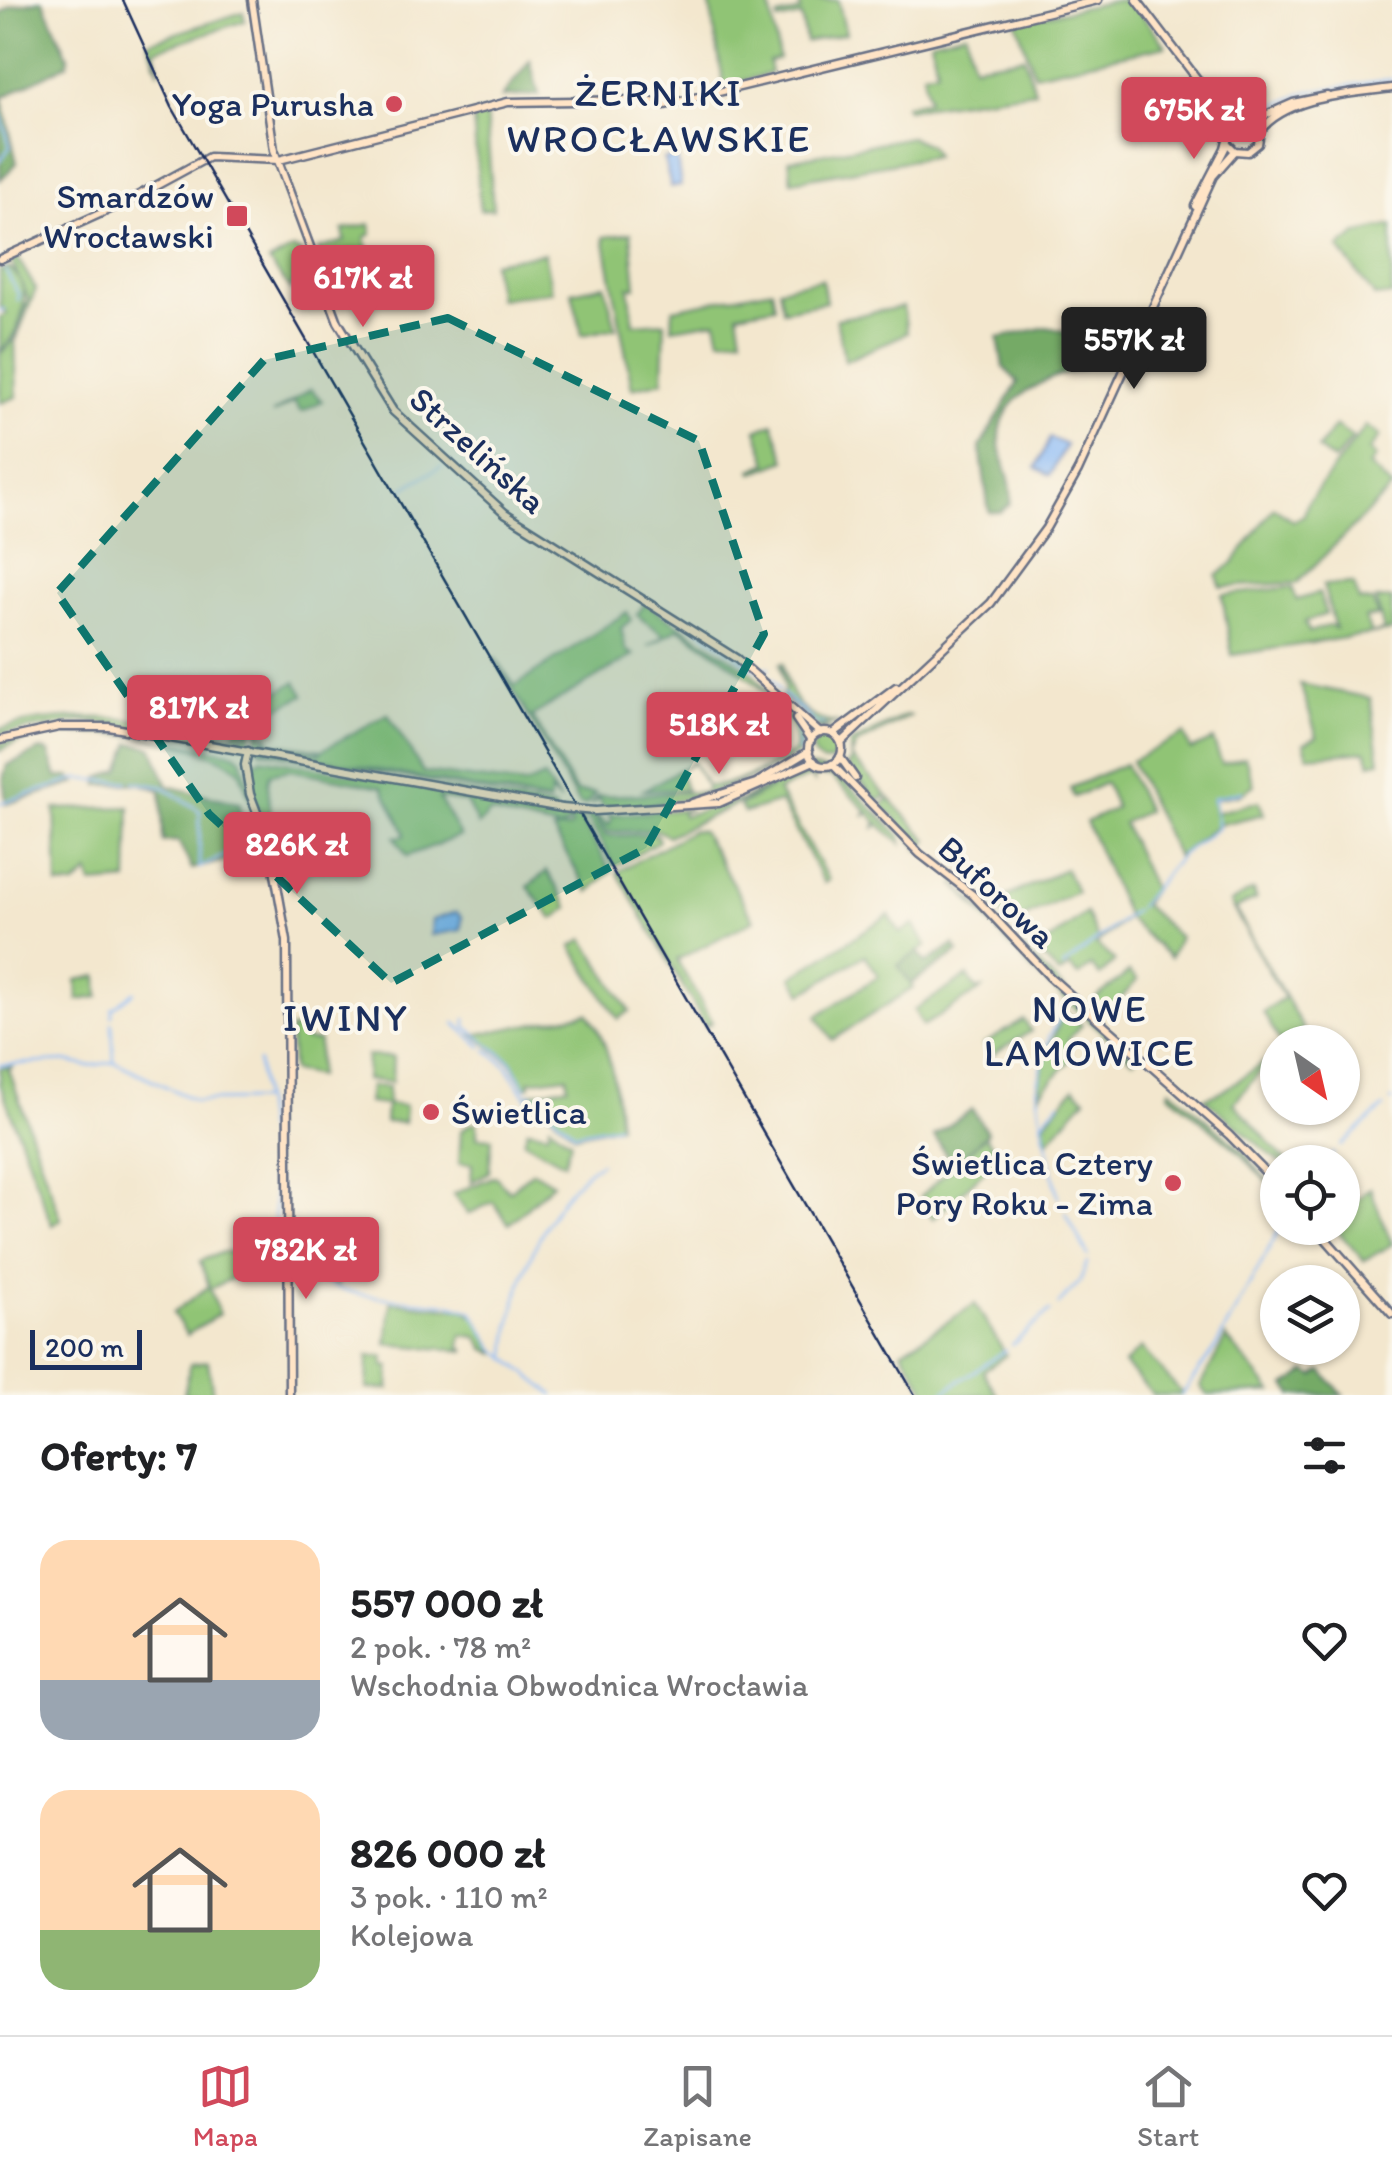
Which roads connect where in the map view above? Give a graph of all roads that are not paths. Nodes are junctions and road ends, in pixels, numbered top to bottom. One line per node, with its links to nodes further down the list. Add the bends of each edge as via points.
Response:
1 (252, 0): 13 (street, Strzelińska)
2 (1098, 0): 13 (street, via 685,101 508,102)
3 (1137, 0): 6 (street)
4 (1392, 88): 5 (street)
5 (1343, 96): 8 (street, via 1304,100); 10 (street, via 1294,108)
6 (1219, 108): 7 (street); 9 (street)
7 (1236, 121): 8 (street); 9 (street)
8 (1252, 122): 10 (street)
9 (1228, 127): 11 (street)
10 (1260, 131): 12 (street, via 1255,148)
11 (1226, 143): 12 (street); 14 (street)
12 (1235, 151): 14 (street, via 1213,176)
13 (278, 160): 15 (street, via 211,157); 17 (street, Strzelińska, via 338,322 401,422 512,519 718,646)
14 (1184, 236): 16 (street, via 1046,528 991,603)
15 (0, 260)
16 (926, 664): 19 (street); 22 (street)
17 (790, 710): 18 (street, Strzelińska); 21 (street, Strzelińska)
18 (820, 733): 19 (street); 21 (street)
19 (833, 734): 22 (street)
20 (0, 740): 23 (street, via 91,726)
21 (811, 740): 24 (street)
22 (842, 743): 25 (street)
23 (250, 751): 29 (street, bridge, via 562,808); 33 (street, via 248,779 285,934)
24 (809, 751): 26 (street); 29 (street, via 735,791)
25 (840, 758): 27 (street); 28 (street, Buforowa)
26 (814, 761): 27 (street); 29 (street, via 734,799)
27 (832, 764): 28 (street, Buforowa)
28 (864, 792): 30 (street, Buforowa, via 1057,984)
29 (649, 810)
30 (1260, 1167)
31 (1331, 1245): 32 (street)
32 (1392, 1314)
33 (289, 1395)

